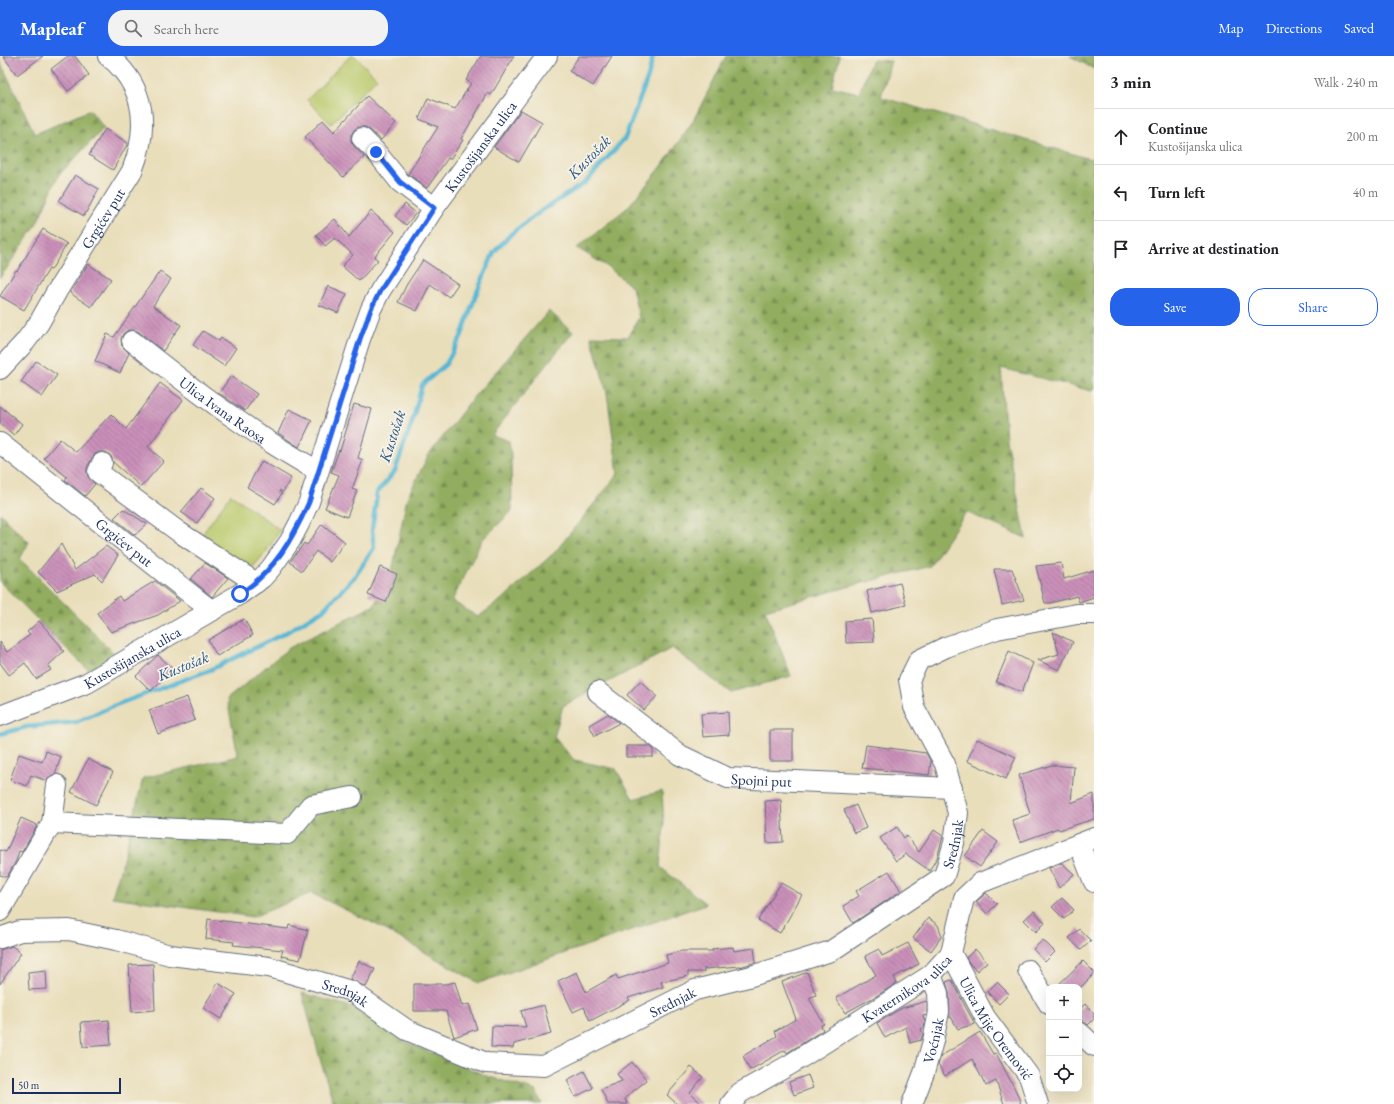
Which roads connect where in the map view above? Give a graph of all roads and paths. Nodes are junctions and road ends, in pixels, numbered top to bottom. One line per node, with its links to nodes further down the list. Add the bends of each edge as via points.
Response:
1 (108, 56): 6 (street, Grgićev put, via 126,74 137,96 142,122 139,153 132,171 39,323)
2 (547, 56): 4 (street, Kustošijanska ulica)
3 (362, 138): 4 (street, via 400,182)
4 (434, 208): 9 (street, Kustošijanska ulica, via 371,309)
5 (132, 341): 9 (street, Ulica Ivana Raosa, via 254,431)
6 (0, 369)
7 (0, 443): 11 (street, Grgićev put)
8 (102, 463): 10 (street, via 98,472 179,532)
9 (318, 471): 10 (street, Kustošijanska ulica, via 309,502 290,542)
10 (256, 583): 11 (street, Kustošijanska ulica)
11 (212, 611): 14 (street, Kustošijanska ulica, via 87,683)
12 (1094, 614): 16 (street, Srednjak, via 1077,614 996,629 919,660 909,680 914,707 945,764)
13 (598, 692): 16 (street, Spojni put, via 680,756 728,778)
14 (0, 716)
15 (57, 785): 18 (street)
16 (952, 788): 20 (street, Srednjak, via 958,813 954,843)
17 (352, 797): 18 (street, via 311,805 287,834)
18 (52, 823): 23 (street)
19 (1087, 841): 21 (street); 22 (street, via 980,883)
20 (944, 876): 22 (street); 24 (street, Srednjak, via 831,951 696,990 544,1066 486,1063 407,1030 351,992 269,967 170,955 69,930 20,931)
21 (1094, 882)
22 (964, 898): 25 (street, Kvaternikova ulica)
23 (0, 911)
24 (0, 938)
25 (951, 953): 27 (street, Kvaternikova ulica); 33 (street, Ulica Mije Oremović, via 985,1017 1029,1076)
26 (1028, 970): 28 (street)
27 (931, 975): 31 (street, Kvaternikova ulica, via 791,1064 740,1093); 32 (street, Voćnjak, via 938,993 939,1012 924,1073)
28 (1046, 999)
29 (1082, 1035): 30 (street)
30 (1094, 1046)
31 (731, 1104)
32 (912, 1104)
33 (1038, 1104)

